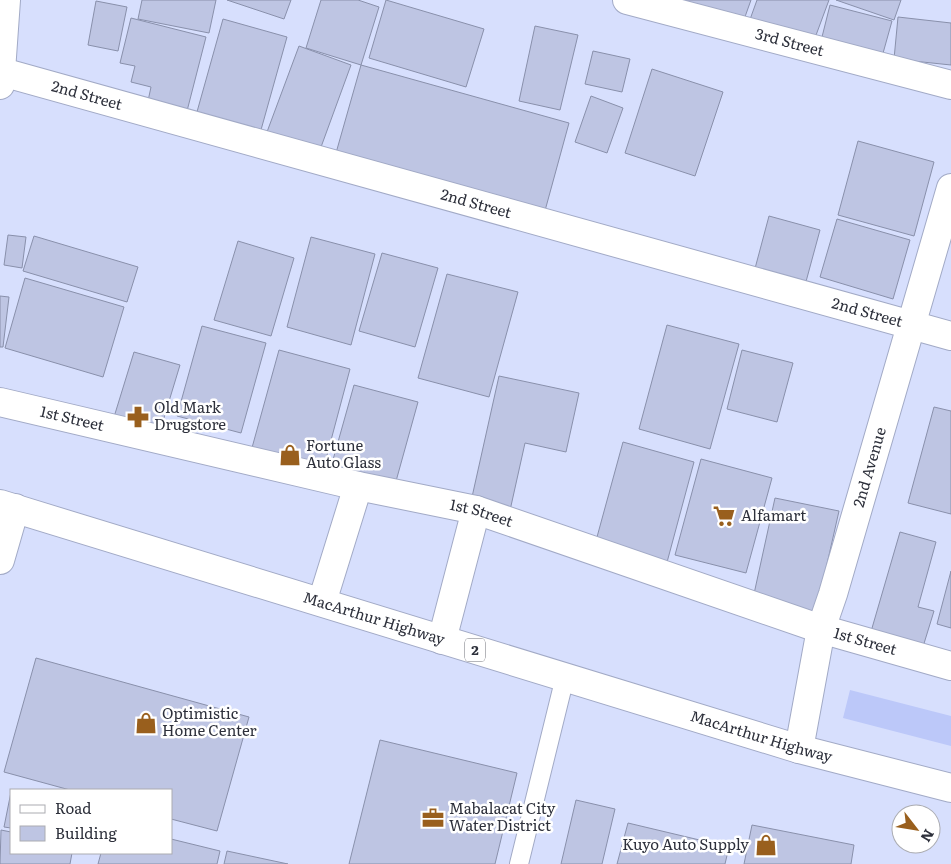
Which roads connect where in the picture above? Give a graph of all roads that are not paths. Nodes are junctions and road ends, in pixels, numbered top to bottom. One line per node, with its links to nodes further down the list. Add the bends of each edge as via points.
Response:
1 (6, 0): 3 (main road)
2 (627, 0): 4 (main road, 3rd Street)
3 (1, 79): 6 (main road, 2nd Street)
4 (951, 85)
5 (951, 188): 6 (main road, 2nd Avenue)
6 (911, 324): 7 (main road, 2nd Street); 14 (main road, 2nd Avenue)
7 (951, 336)
8 (0, 402): 9 (main road, 1st Street)
9 (358, 486): 11 (main road, 1st Street); 13 (main road)
10 (7, 506): 12 (main road); 13 (main road, MacArthur Highway / 2)
11 (476, 510): 14 (main road, 1st Street); 15 (main road)
12 (0, 560)
13 (322, 602): 15 (main road, MacArthur Highway / 2)
14 (821, 629): 16 (main road, 1st Street); 18 (main road, 2nd Avenue)
15 (442, 640): 17 (main road, MacArthur Highway / 2)
16 (951, 666)
17 (565, 677): 18 (main road, MacArthur Highway / 2); 20 (lane)
18 (799, 749): 19 (main road, MacArthur Highway / 2)
19 (951, 788)
20 (519, 864)

